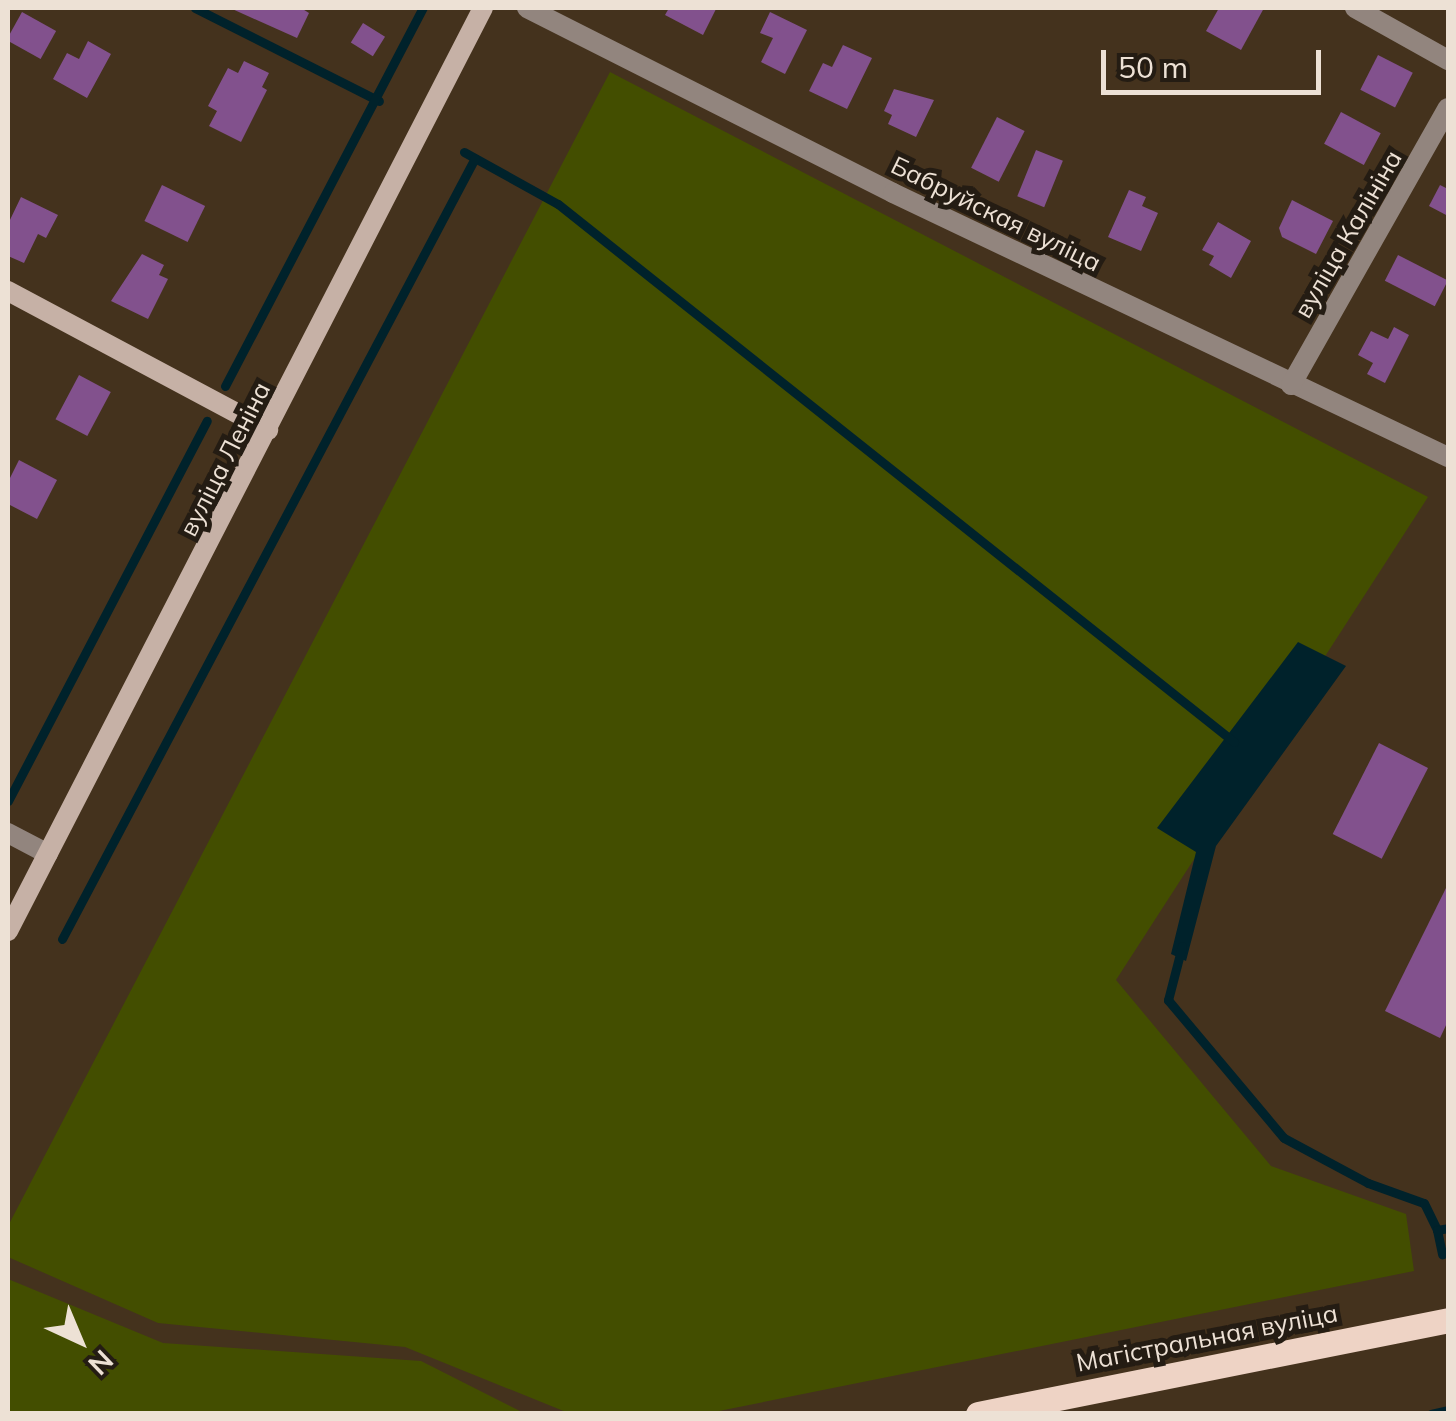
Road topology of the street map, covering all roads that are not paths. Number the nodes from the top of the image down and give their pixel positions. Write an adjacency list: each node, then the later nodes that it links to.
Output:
1 (483, 8): 8 (main road, вуліца Леніна)
2 (527, 8): 7 (street, Бабруйская вуліца)
3 (1355, 8): 4 (street)
4 (1448, 60)
5 (1448, 108): 7 (street, вуліца Калініна)
6 (8, 291): 8 (main road)
7 (1291, 386): 9 (street, Бабруйская вуліца)
8 (268, 430): 11 (main road, вуліца Леніна)
9 (1448, 457)
10 (8, 833): 11 (street)
11 (48, 854): 12 (main road, вуліца Леніна)
12 (8, 931)
13 (1448, 1320): 14 (main road, Магістральная вуліца)
14 (978, 1414)

